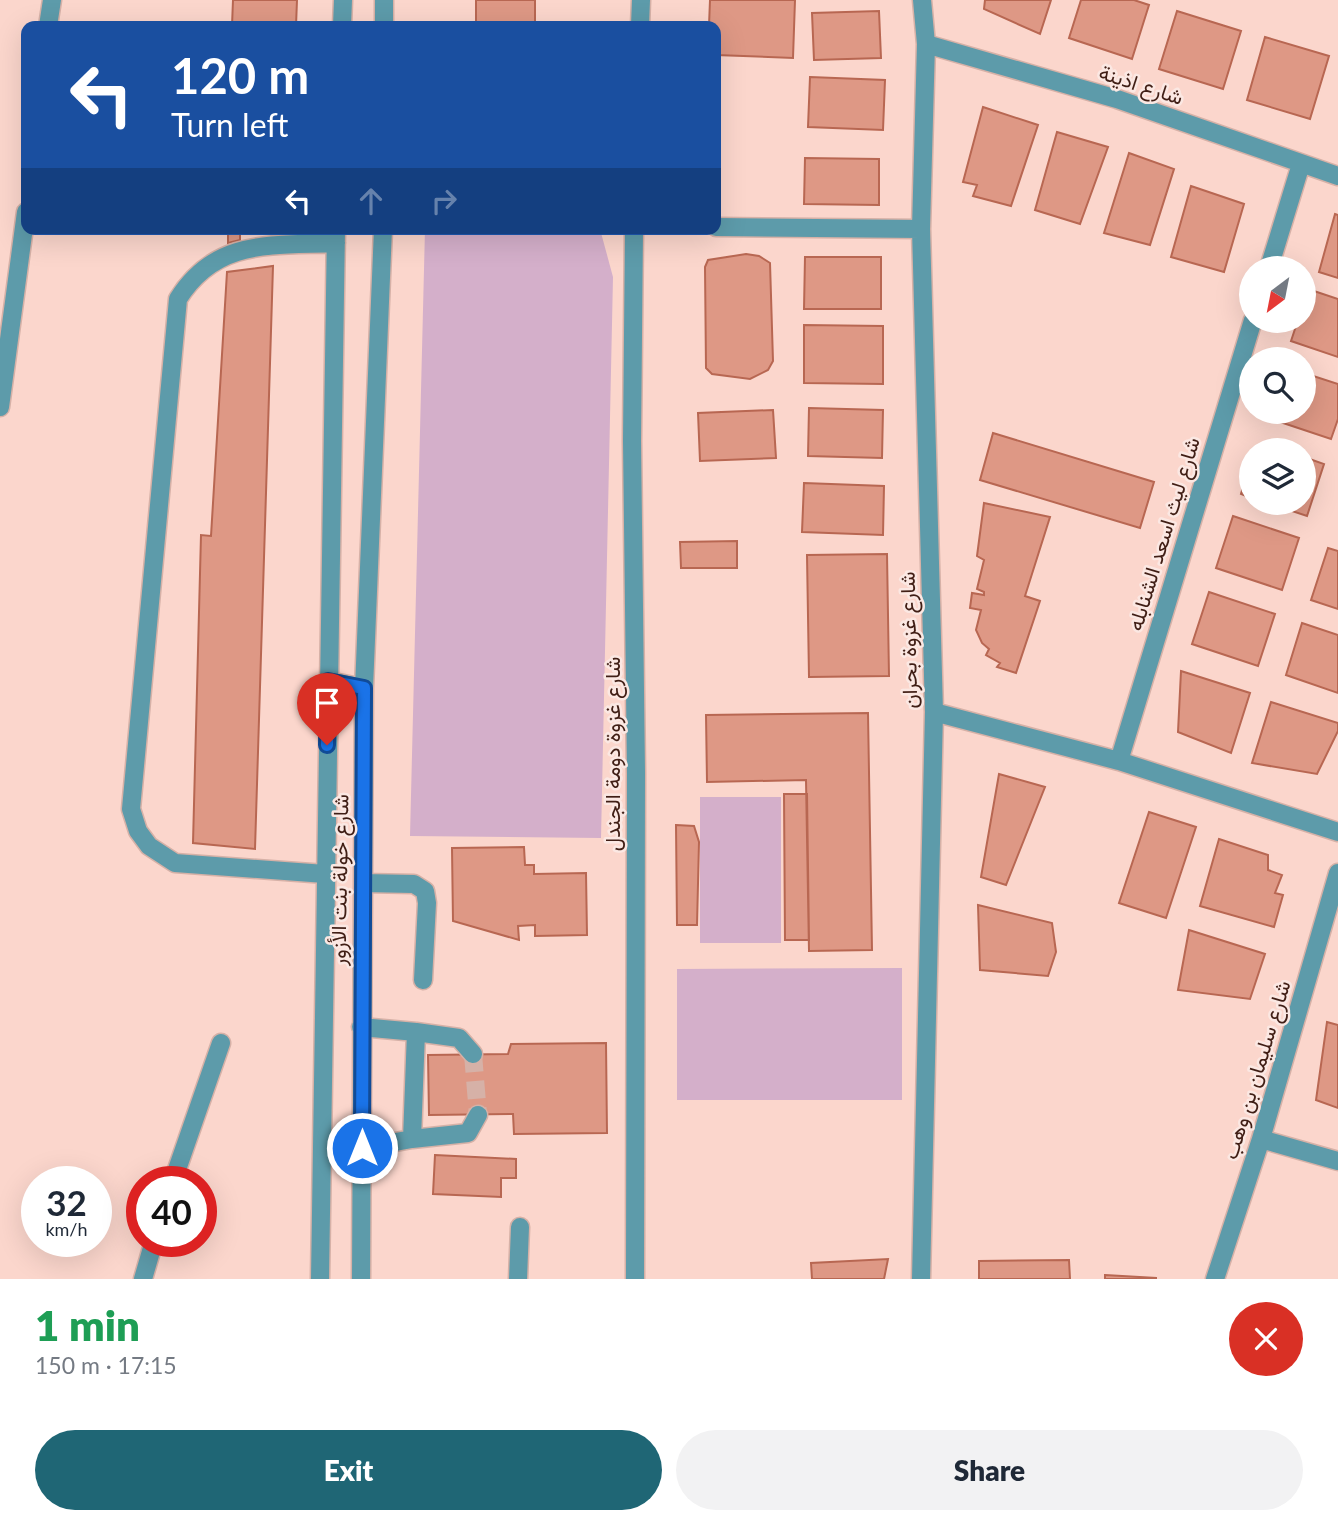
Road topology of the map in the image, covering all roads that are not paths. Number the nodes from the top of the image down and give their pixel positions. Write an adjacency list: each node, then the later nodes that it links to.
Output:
1 (52, 0): 6 (street)
2 (342, 0): 7 (street)
3 (384, 0): 8 (street)
4 (641, 0): 9 (street)
5 (922, 0): 10 (street, شارع غزوة بحران)
6 (49, 21)
7 (342, 21)
8 (384, 21)
9 (640, 21)
10 (926, 44): 11 (street, شارع اذينة); 14 (street, شارع غزوة بحران)
11 (1301, 164): 12 (street, شارع اذينة); 19 (street)
12 (1338, 176)
13 (721, 226): 14 (street)
14 (921, 229): 26 (street, شارع غزوة بحران)
15 (23, 235): 21 (street)
16 (383, 235): 25 (street, شارع خولة بنت الأزور)
17 (634, 235): 49 (street, شارع غزوة دومة الجندل)
18 (336, 236): 24 (street, شارع خولة بنت الأزور); 30 (street)
19 (1273, 256)
20 (0, 271): 21 (street)
21 (19, 274): 23 (street)
22 (1249, 333): 27 (street, شارع ليث اسعد الشنابله)
23 (0, 407)
24 (328, 681): 25 (street); 30 (street, شارع خولة بنت الأزور)
25 (364, 688): 31 (street, شارع خولة بنت الأزور)
26 (934, 712): 27 (street); 50 (street, شارع غزوة بحران)
27 (1119, 761): 28 (street)
28 (1338, 832)
29 (1338, 873): 39 (street, شارع سليمان بن وهب)
30 (325, 874): 46 (street, شارع خولة بنت الأزور)
31 (363, 883): 32 (street); 33 (street, شارع خولة بنت الأزور)
32 (423, 980)
33 (361, 1027): 34 (street); 40 (street, شارع خولة بنت الأزور)
34 (416, 1032): 36 (street); 38 (street)
35 (221, 1042): 42 (street)
36 (473, 1054)
37 (478, 1115): 38 (street)
38 (412, 1139): 40 (street)
39 (1261, 1139): 41 (street); 51 (street, شارع سليمان بن وهب)
40 (362, 1148): 47 (street, شارع خولة بنت الأزور)
41 (1338, 1161)
42 (178, 1166)
43 (520, 1227): 48 (street)
44 (150, 1257): 45 (street)
45 (144, 1279)
46 (320, 1279)
47 (361, 1279)
48 (518, 1279)
49 (635, 1279)
50 (921, 1279)
51 (1215, 1279)

